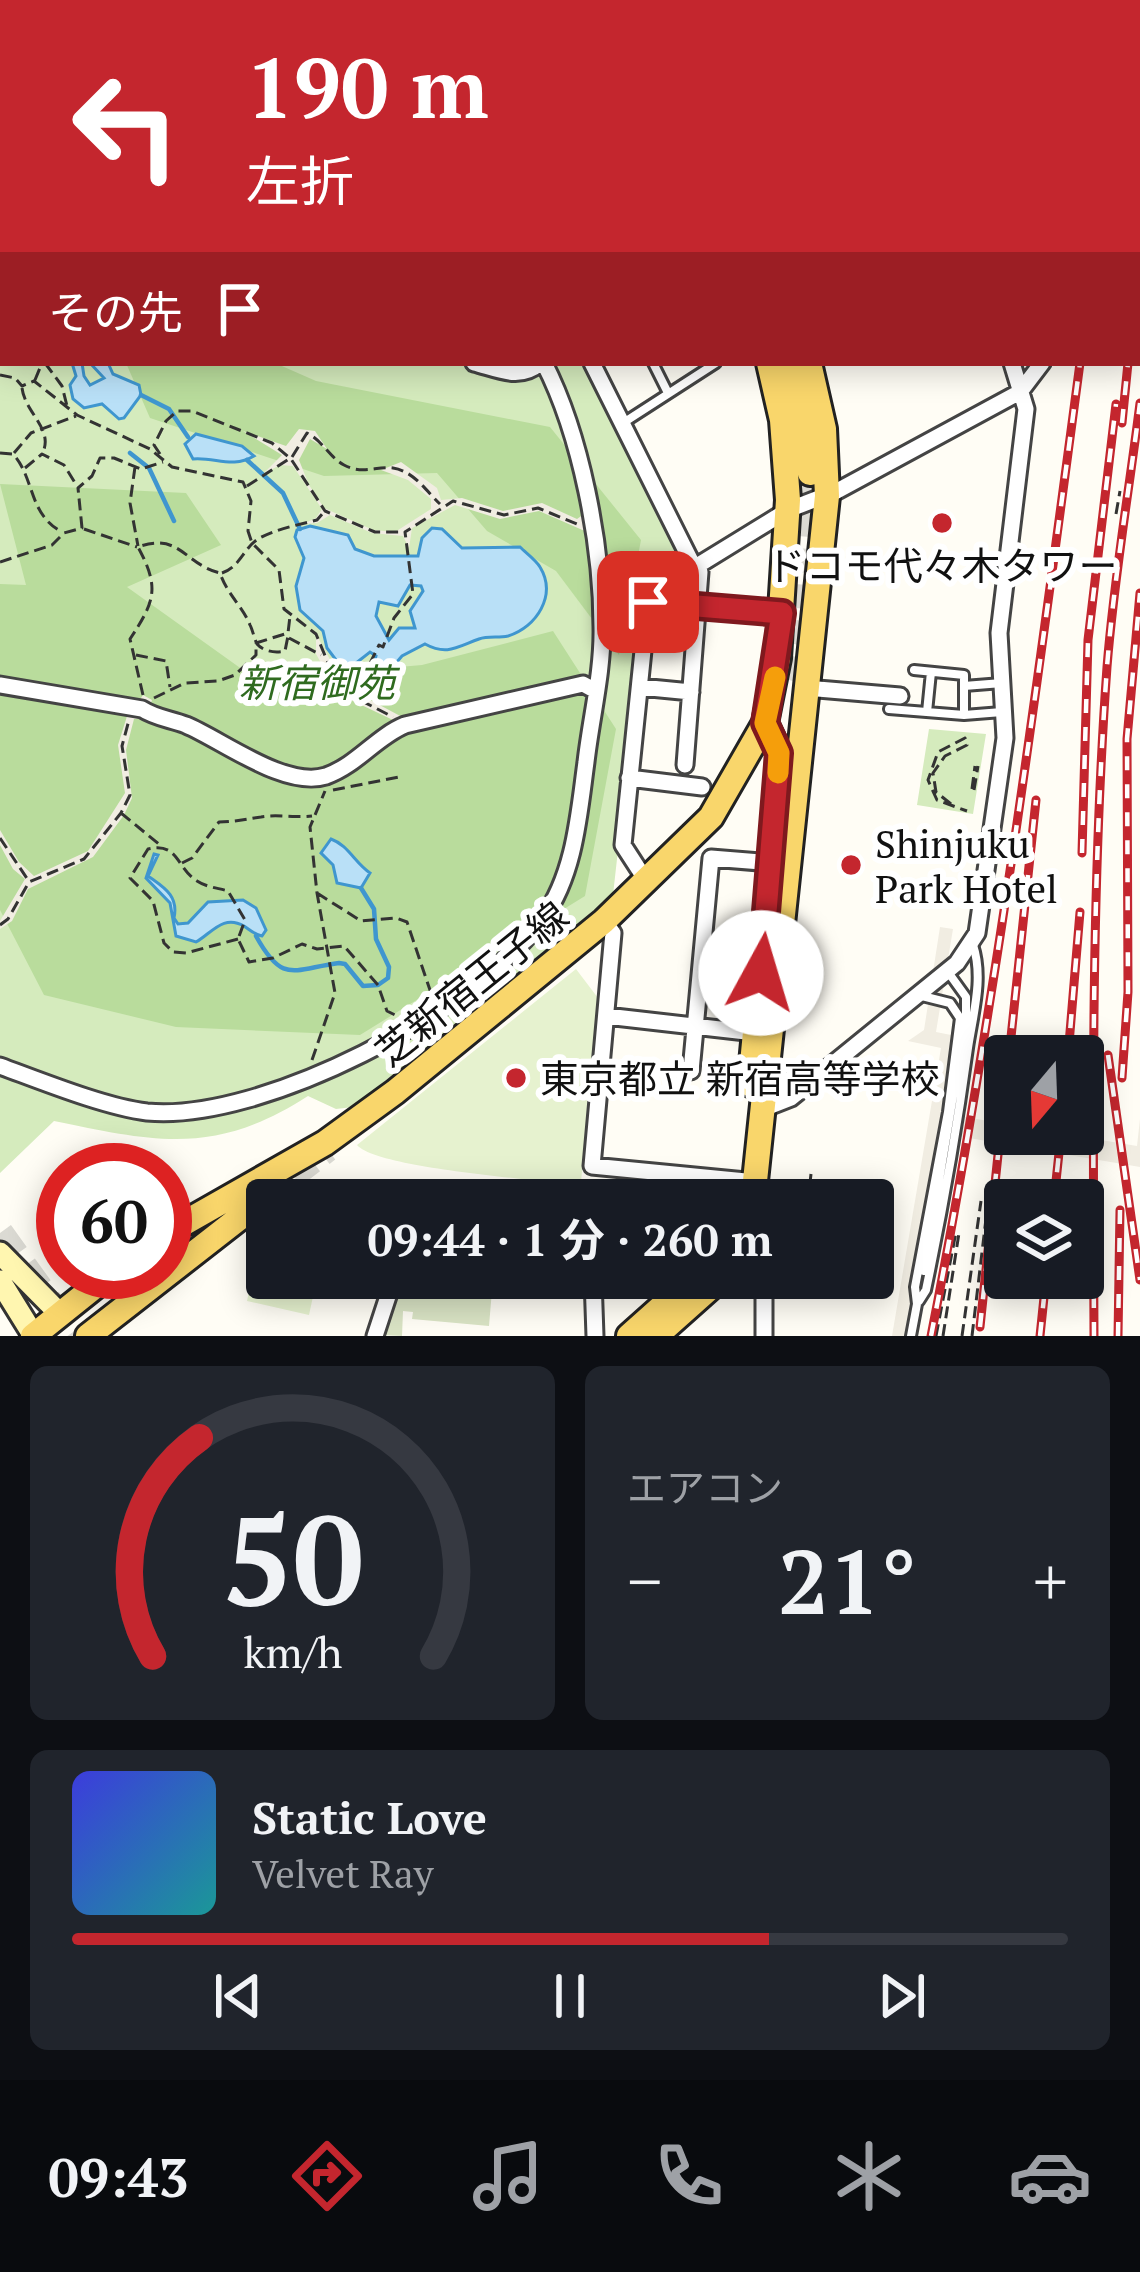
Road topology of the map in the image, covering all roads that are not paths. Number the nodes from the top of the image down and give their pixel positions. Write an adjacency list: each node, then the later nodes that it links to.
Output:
1 (486, 366): 2 (street)
2 (538, 366)
3 (543, 366): 29 (street)
4 (593, 366): 14 (street)
5 (654, 366): 12 (lane)
6 (711, 366): 12 (lane)
7 (770, 366): 17 (main road)
8 (793, 366): 15 (main road)
9 (810, 366): 16 (main road)
10 (1013, 366): 13 (street)
11 (1040, 366): 13 (street)
12 (667, 391): 14 (lane)
13 (1020, 392): 16 (street); 24 (street)
14 (621, 424): 18 (street)
15 (810, 473)
16 (827, 496): 17 (street); 28 (main road)
17 (788, 510): 18 (street); 21 (main road)
18 (694, 568): 19 (street); 20 (street)
19 (648, 602): 20 (street); 27 (street)
20 (697, 608): 21 (street); 30 (street)
21 (782, 613): 35 (main road)
22 (914, 670): 23 (lane)
23 (931, 672): 26 (lane); 32 (lane)
24 (1002, 683): 26 (lane); 33 (street)
25 (0, 685): 29 (street)
26 (964, 686): 34 (lane)
27 (640, 687): 30 (street); 37 (street)
28 (806, 688): 31 (street); 50 (main road)
29 (594, 690): 48 (street)
30 (691, 692): 36 (street)
31 (895, 702): 32 (lane)
32 (927, 712): 34 (lane)
33 (1004, 712): 34 (lane); 42 (street)
34 (964, 716)
35 (765, 723): 39 (main road); 40 (main road, 芝新宿王子線)
36 (686, 764)
37 (629, 778): 38 (street); 40 (street)
38 (702, 787)
39 (772, 863): 46 (street); 47 (main road)
40 (647, 882): 41 (main road, 芝新宿王子線)
41 (604, 921): 45 (street); 57 (main road, 芝新宿王子線)
42 (973, 944): 43 (street); 66 (lane)
43 (947, 971): 44 (street); 59 (lane)
44 (917, 995): 51 (street); 66 (lane)
45 (606, 1016): 46 (street); 53 (street)
46 (696, 1024): 47 (street); 49 (street)
47 (755, 1033): 54 (main road)
48 (0, 1066)
49 (691, 1071)
50 (767, 1074): 51 (street); 52 (main road)
51 (809, 1081): 52 (street)
52 (764, 1109): 55 (main road)
53 (673, 1179)
54 (748, 1179)
55 (749, 1179)
56 (246, 1214): 70 (main road)
57 (192, 1219)
58 (3, 1265): 67 (street); 69 (street)
59 (924, 1271)
60 (79, 1299): 67 (main road)
61 (387, 1299): 71 (street)
62 (594, 1299): 72 (street)
63 (670, 1299): 73 (main road)
64 (702, 1299): 68 (main road)
65 (764, 1299): 75 (street)
66 (917, 1304): 76 (lane)
67 (60, 1314): 69 (main road); 70 (main road)
68 (678, 1326): 74 (main road)
69 (34, 1336)
70 (88, 1336)
71 (375, 1336)
72 (595, 1336)
73 (629, 1336)
74 (656, 1336)
75 (764, 1336)
76 (911, 1336)

